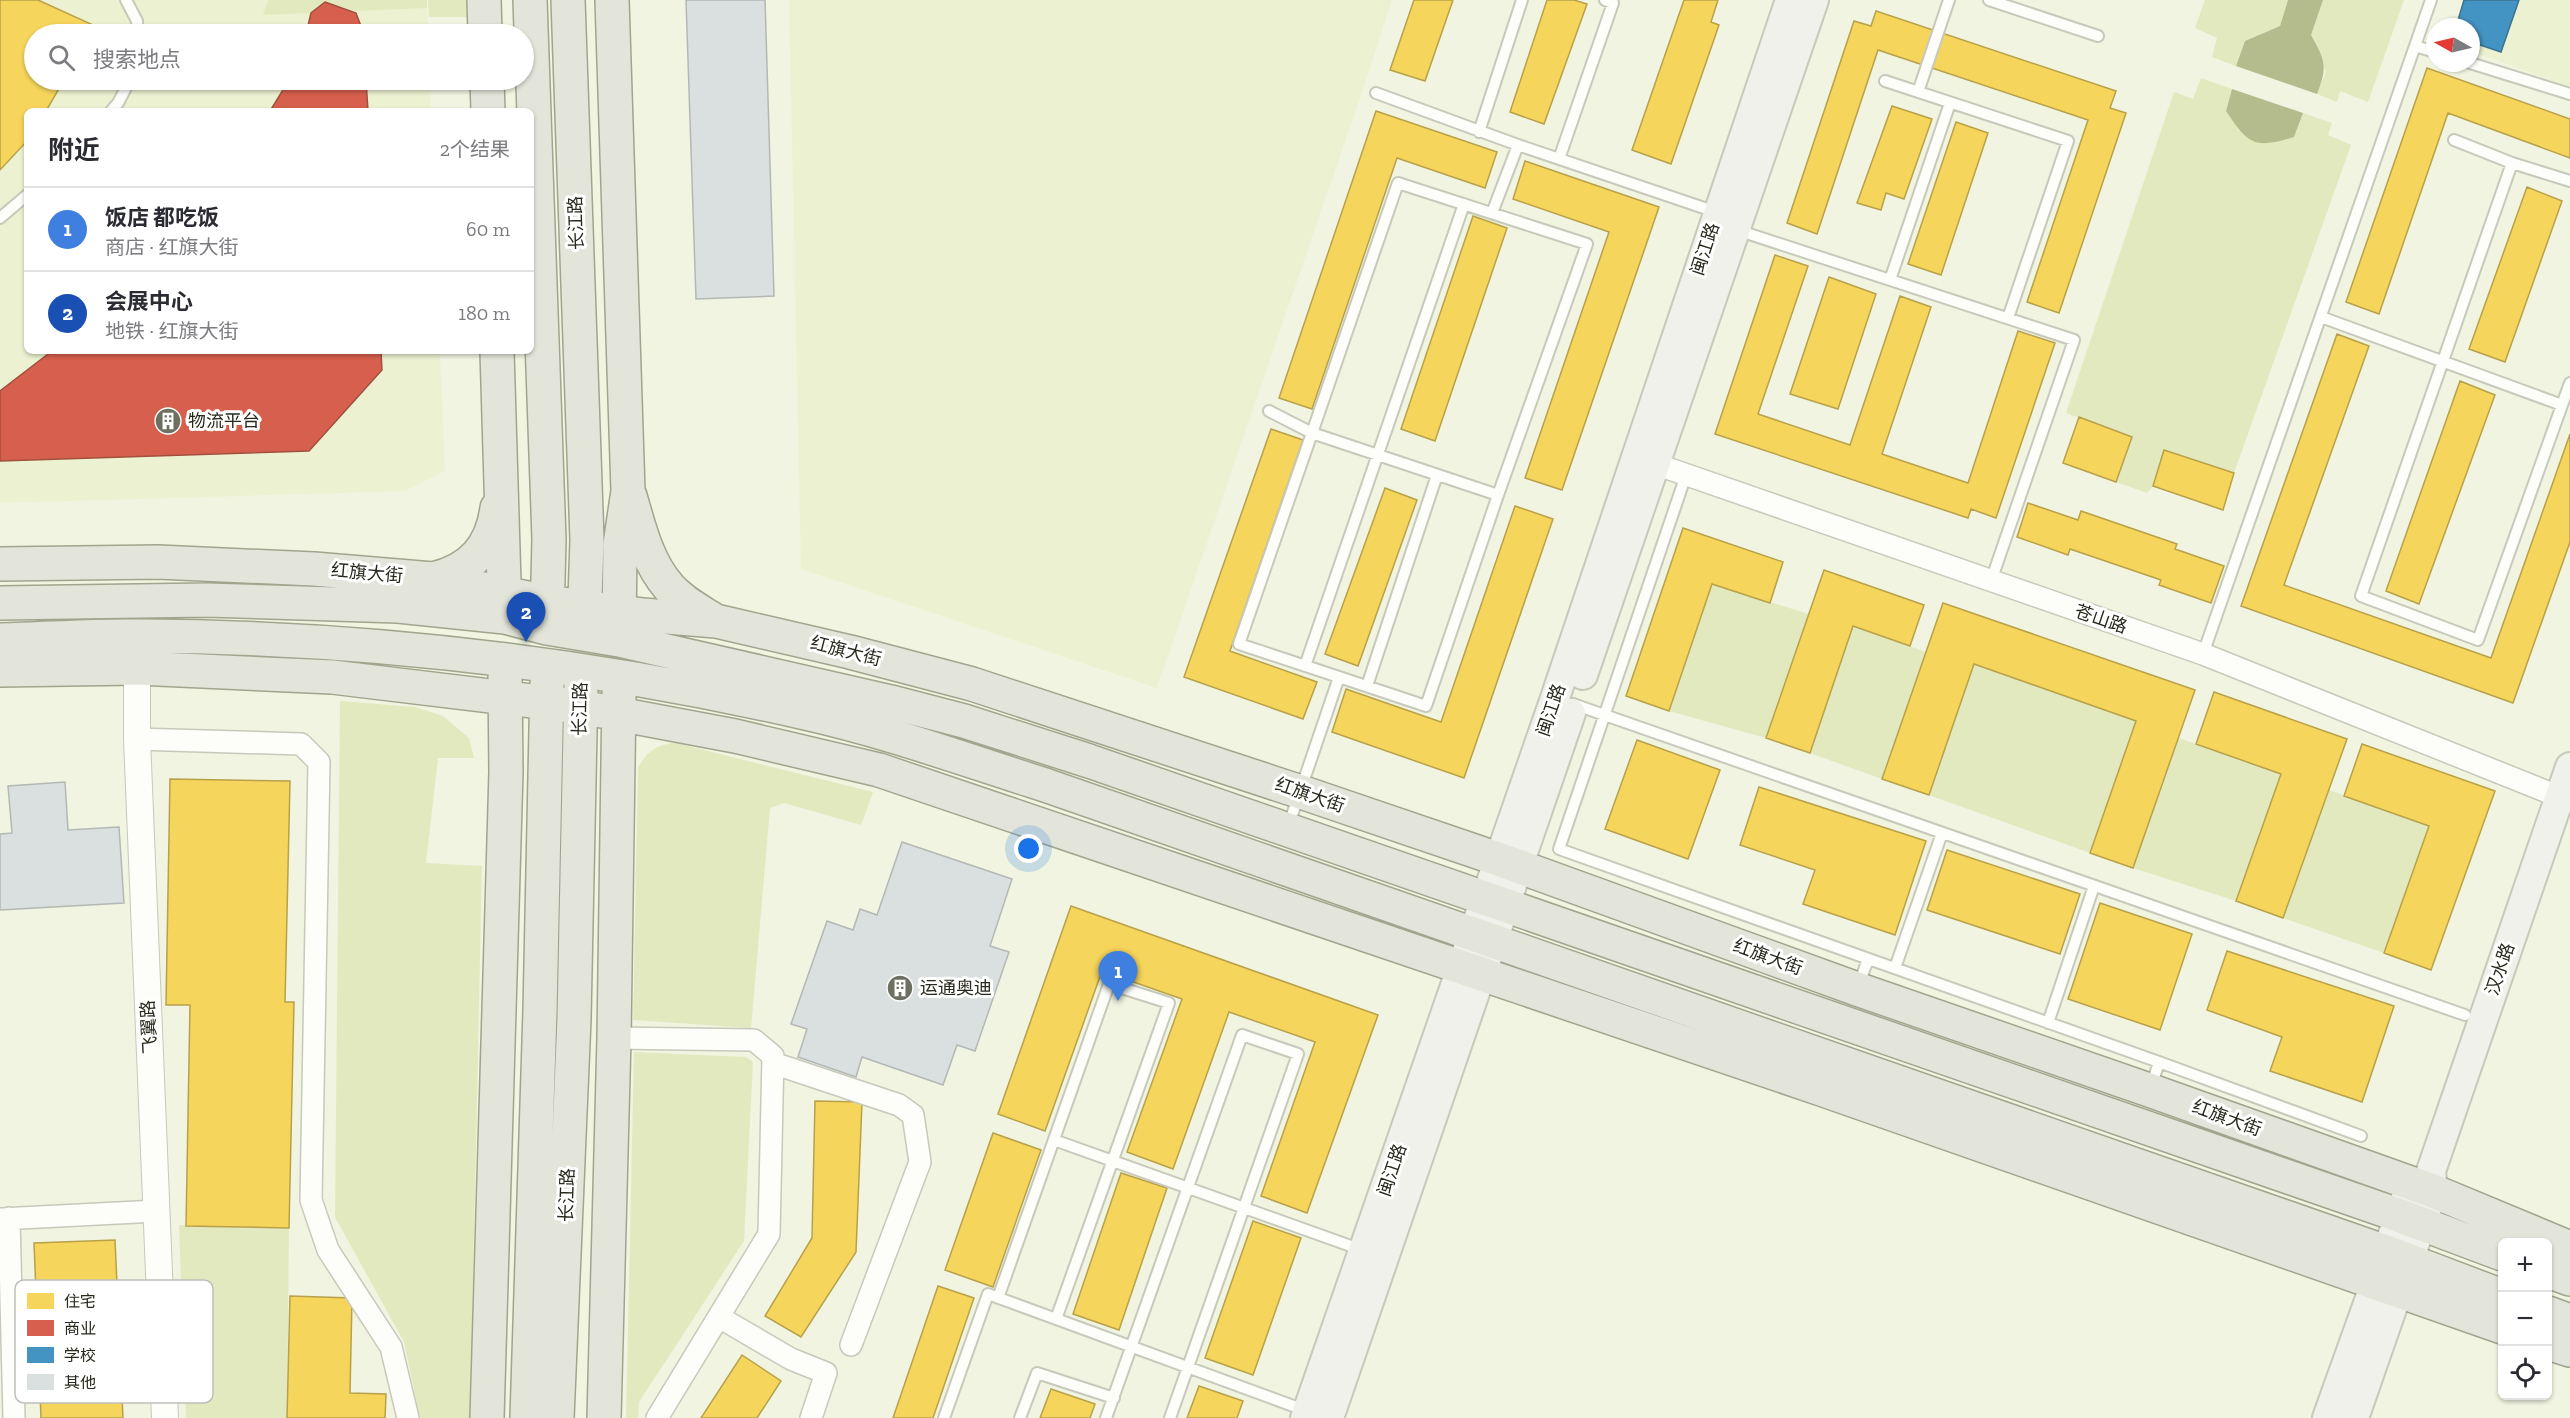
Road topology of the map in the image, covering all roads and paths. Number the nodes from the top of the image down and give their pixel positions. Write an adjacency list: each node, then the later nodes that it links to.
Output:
1 (126, 0): 13 (lane)
2 (484, 0): 14 (main road)
3 (530, 0): 15 (main road, 长江路)
4 (568, 0): 65 (main road, 长江路)
5 (612, 0): 57 (main road)
6 (1522, 0): 32 (lane)
7 (1605, 0): 35 (lane)
8 (1790, 0): 42 (main road, 闽江路)
9 (1814, 0): 42 (main road, 闽江路)
10 (1949, 0): 24 (lane)
11 (1989, 0): 16 (lane)
12 (2431, 0): 17 (lane)
13 (137, 24)
14 (485, 24)
15 (531, 24)
16 (2098, 36)
17 (2415, 46): 18 (lane); 44 (lane)
18 (2426, 49)
19 (2480, 66): 26 (lane)
20 (1885, 81): 24 (lane)
21 (125, 90): 28 (lane)
22 (487, 90): 29 (main road)
23 (533, 90): 30 (main road, 长江路)
24 (1918, 92): 27 (lane)
25 (1376, 93): 32 (lane)
26 (2570, 94)
27 (1950, 103): 43 (lane); 45 (lane)
28 (114, 108)
29 (488, 108)
30 (534, 108)
31 (534, 117): 64 (main road, 长江路)
32 (1479, 132): 34 (lane)
33 (2454, 140): 36 (lane)
34 (1518, 145): 35 (lane); 40 (lane)
35 (1559, 159): 42 (lane)
36 (2512, 163): 37 (lane); 47 (lane)
37 (2570, 181)
38 (24, 198): 41 (lane)
39 (1464, 204): 40 (lane); 51 (lane); 52 (lane)
40 (1492, 213): 58 (lane)
41 (0, 218)
42 (1722, 221): 43 (lane); 53 (main road, 闽江路)
43 (1890, 280): 45 (lane)
44 (2321, 317): 47 (lane); 70 (lane)
45 (2008, 318): 61 (lane)
46 (497, 354): 54 (main road)
47 (2442, 361): 49 (lane); 49 (lane)
48 (2570, 383): 49 (lane)
49 (2562, 405)
50 (1269, 411): 51 (lane)
51 (1312, 433): 52 (lane); 73 (lane)
52 (1377, 455): 55 (lane); 73 (lane)
53 (1645, 461): 56 (street, 苍山路); 82 (main road, 闽江路)
54 (502, 474): 60 (main road); 63 (main road)
55 (1437, 475): 58 (lane); 79 (lane)
56 (1686, 475): 61 (street, 苍山路); 86 (lane)
57 (628, 491): 66 (main road); 67 (main road)
58 (1498, 495): 79 (lane)
59 (0, 564): 60 (main road, 红旗大街)
60 (433, 579): 63 (main road, 红旗大街)
61 (1991, 580): 70 (street, 苍山路)
62 (0, 603): 63 (main road, 红旗大街)
63 (505, 606): 64 (main road, 红旗大街); 71 (main road)
64 (548, 615): 65 (main road, 红旗大街); 72 (main road, 长江路)
65 (584, 620): 67 (main road, 红旗大街); 76 (main road, 长江路)
66 (716, 621): 67 (main road, 红旗大街); 91 (main road, 红旗大街)
67 (619, 625): 77 (main road); 94 (main road, 红旗大街)
68 (138, 636): 69 (main road); 71 (main road); 74 (street, 飞翼路)
69 (0, 640)
70 (2203, 654): 92 (street, 苍山路)
71 (505, 661): 72 (main road); 81 (main road)
72 (547, 666): 76 (main road); 83 (main road, 长江路)
73 (1305, 666): 78 (lane)
74 (137, 668): 75 (main road); 80 (main road); 88 (street, 飞翼路)
75 (0, 670)
76 (581, 670): 77 (main road); 84 (main road, 长江路)
77 (619, 677): 85 (main road); 99 (main road)
78 (1339, 677): 79 (lane); 91 (lane)
79 (1367, 687)
80 (431, 688): 81 (main road); 90 (main road)
81 (505, 697): 83 (main road); 90 (main road)
82 (1564, 702): 86 (lane); 96 (main road, 闽江路)
83 (546, 703): 84 (main road); 144 (main road, 长江路)
84 (581, 707): 85 (main road); 145 (main road, 长江路)
85 (619, 714): 87 (main road); 93 (main road)
86 (1603, 715): 95 (lane); 102 (lane)
87 (680, 726): 93 (main road); 101 (main road)
88 (136, 739): 114 (street, 飞翼路); 142 (street)
89 (2570, 767): 92 (main road, 汉水路)
90 (506, 772): 143 (main road)
91 (1301, 792): 94 (lane); 96 (main road, 红旗大街)
92 (2565, 799): 111 (main road, 汉水路)
93 (616, 806): 105 (main road)
94 (1287, 831): 98 (main road, 红旗大街)
95 (1942, 833): 97 (lane); 100 (lane)
96 (1508, 864): 98 (main road, 闽江路); 102 (main road, 红旗大街)
97 (2094, 886): 103 (lane); 104 (lane)
98 (1495, 903): 99 (main road, 闽江路); 116 (main road, 红旗大街)
99 (1484, 936): 101 (main road, 闽江路); 120 (main road)
100 (1895, 968): 102 (lane); 104 (lane)
101 (1471, 971): 118 (main road, 闽江路); 124 (main road); 139 (main road, 闽江路)
102 (1863, 974): 107 (main road, 红旗大街)
103 (2465, 1015)
104 (2048, 1023): 107 (lane)
105 (614, 1038): 106 (street); 146 (main road)
106 (773, 1063): 128 (street); 132 (street)
107 (2154, 1076): 108 (lane); 111 (main road, 红旗大街)
108 (2361, 1137)
109 (1054, 1140): 110 (lane); 110 (lane); 126 (lane)
110 (1112, 1161): 112 (lane); 129 (lane)
111 (2425, 1182): 116 (main road, 汉水路); 117 (main road, 红旗大街)
112 (1188, 1187): 113 (lane); 113 (lane); 134 (lane)
113 (1244, 1209): 118 (lane); 136 (lane)
114 (158, 1211): 115 (street); 123 (street, 飞翼路)
115 (4, 1219): 140 (street)
116 (2410, 1220): 119 (main road, 红旗大街); 120 (main road, 汉水路)
117 (2570, 1248)
118 (1364, 1251): 139 (main road, 闽江路)
119 (2498, 1253)
120 (2397, 1256): 124 (main road, 汉水路); 125 (main road)
121 (2552, 1273): 122 (main road)
122 (2570, 1279)
123 (160, 1280)
124 (2386, 1287): 131 (main road); 153 (main road, 汉水路); 154 (main road, 汉水路)
125 (2498, 1294)
126 (998, 1298): 129 (lane); 149 (lane)
127 (2552, 1315): 130 (main road)
128 (718, 1317): 147 (street); 148 (street)
129 (1056, 1319): 134 (lane)
130 (2570, 1321)
131 (2498, 1326)
132 (851, 1345)
133 (2552, 1345): 135 (main road)
134 (1132, 1347): 136 (lane); 137 (lane)
135 (2570, 1350)
136 (1189, 1368): 139 (lane); 152 (lane)
137 (1114, 1398): 150 (lane); 151 (lane)
138 (164, 1403): 141 (street, 飞翼路)
139 (1314, 1416)
140 (14, 1418)
141 (165, 1418)
142 (408, 1418)
143 (487, 1418)
144 (527, 1418)
145 (557, 1418)
146 (604, 1418)
147 (657, 1418)
148 (811, 1418)
149 (945, 1418)
150 (1020, 1418)
151 (1106, 1418)
152 (1170, 1418)
153 (2327, 1418)
154 (2354, 1418)

